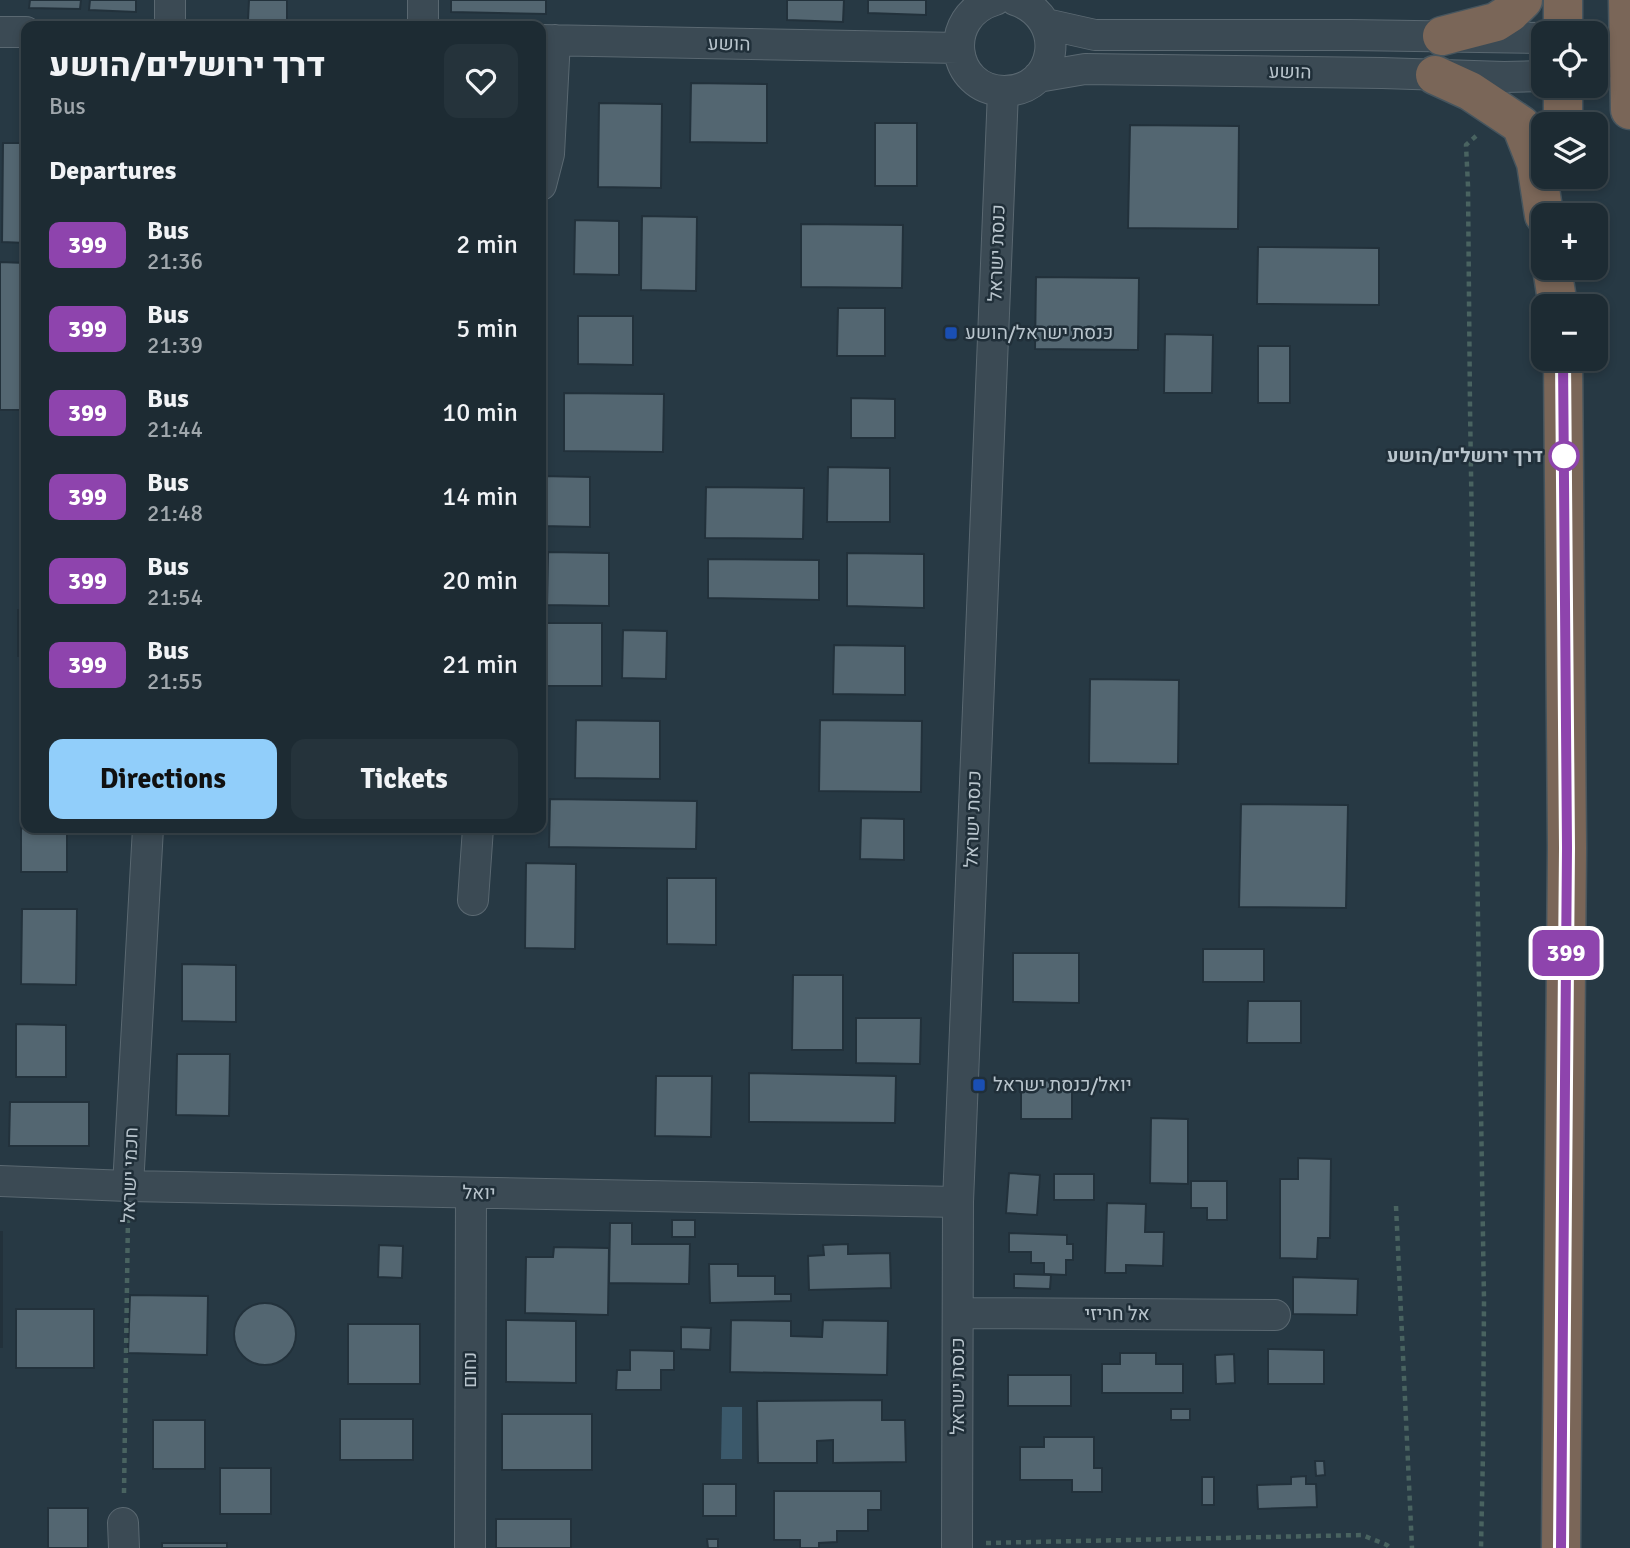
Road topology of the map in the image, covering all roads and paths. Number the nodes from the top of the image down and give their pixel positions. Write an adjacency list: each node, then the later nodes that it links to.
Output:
1 (170, 0): 8 (street)
2 (424, 0): 9 (street)
3 (995, 0): 17 (street)
4 (1015, 0): 11 (street)
5 (1523, 0): 14 (highway)
6 (1563, 0): 10 (highway)
7 (1628, 0): 18 (highway)
8 (170, 21)
9 (423, 21)
10 (1563, 21)
11 (1046, 24): 14 (street, הושע); 22 (street)
12 (0, 32): 13 (street)
13 (21, 32)
14 (1443, 36): 15 (street, הושע)
15 (1531, 38)
16 (548, 40): 17 (street, הושע); 26 (street)
17 (959, 48): 23 (street)
18 (1608, 53)
19 (1608, 58): 24 (highway)
20 (1435, 75): 21 (street, הושע); 22 (street, הושע); 25 (highway)
21 (1531, 76)
22 (1038, 77): 23 (street, הושע)
23 (1003, 91): 35 (street, כנסת ישראל)
24 (1630, 110)
25 (1504, 114): 27 (highway); 44 (path)
26 (546, 166)
27 (1542, 203)
28 (1563, 371): 45 (highway)
29 (148, 833): 33 (street, חכמי ישראל)
30 (478, 833): 31 (street)
31 (473, 900)
32 (0, 1181): 33 (street, יואל)
33 (128, 1186): 34 (street, יואל); 39 (path, חכמי ישראל)
34 (471, 1192): 35 (street, יואל); 41 (street, נחום)
35 (958, 1202): 37 (street, כנסת ישראל)
36 (1396, 1206): 43 (path)
37 (959, 1313): 38 (street, אל חריזי); 40 (street, כנסת ישראל)
38 (1275, 1315)
39 (124, 1535)
40 (957, 1546): 42 (path)
41 (470, 1548)
42 (1390, 1548)
43 (1412, 1548)
44 (1480, 1548)
45 (1561, 1548)

